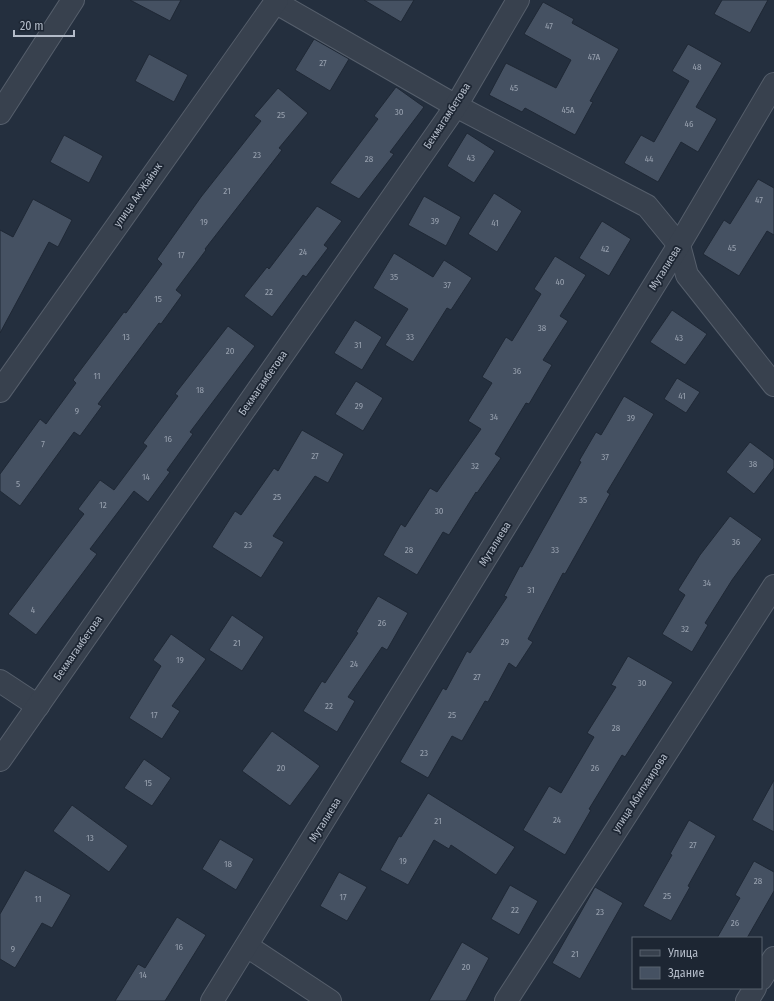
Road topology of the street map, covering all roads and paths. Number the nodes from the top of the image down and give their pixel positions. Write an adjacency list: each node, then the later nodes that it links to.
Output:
1 (73, 0): 6 (street)
2 (518, 0): 5 (street, Бекмагамбетова)
3 (276, 1): 5 (street); 9 (street, улица Ак Жайык)
4 (774, 84): 7 (street, Муталиева)
5 (456, 106): 7 (street); 12 (street, Бекмагамбетова)
6 (0, 113)
7 (680, 246): 8 (street); 14 (street, Муталиева)
8 (774, 385)
9 (0, 391)
10 (774, 586): 20 (street, улица Абилхаирова)
11 (0, 681): 12 (street)
12 (38, 706): 13 (street, Бекмагамбетова)
13 (0, 760)
14 (247, 946): 18 (street, Муталиева); 19 (street)
15 (774, 958): 16 (street)
16 (762, 977)
17 (754, 989): 21 (street)
18 (212, 1001)
19 (330, 1001)
20 (506, 1001)
21 (747, 1001)

